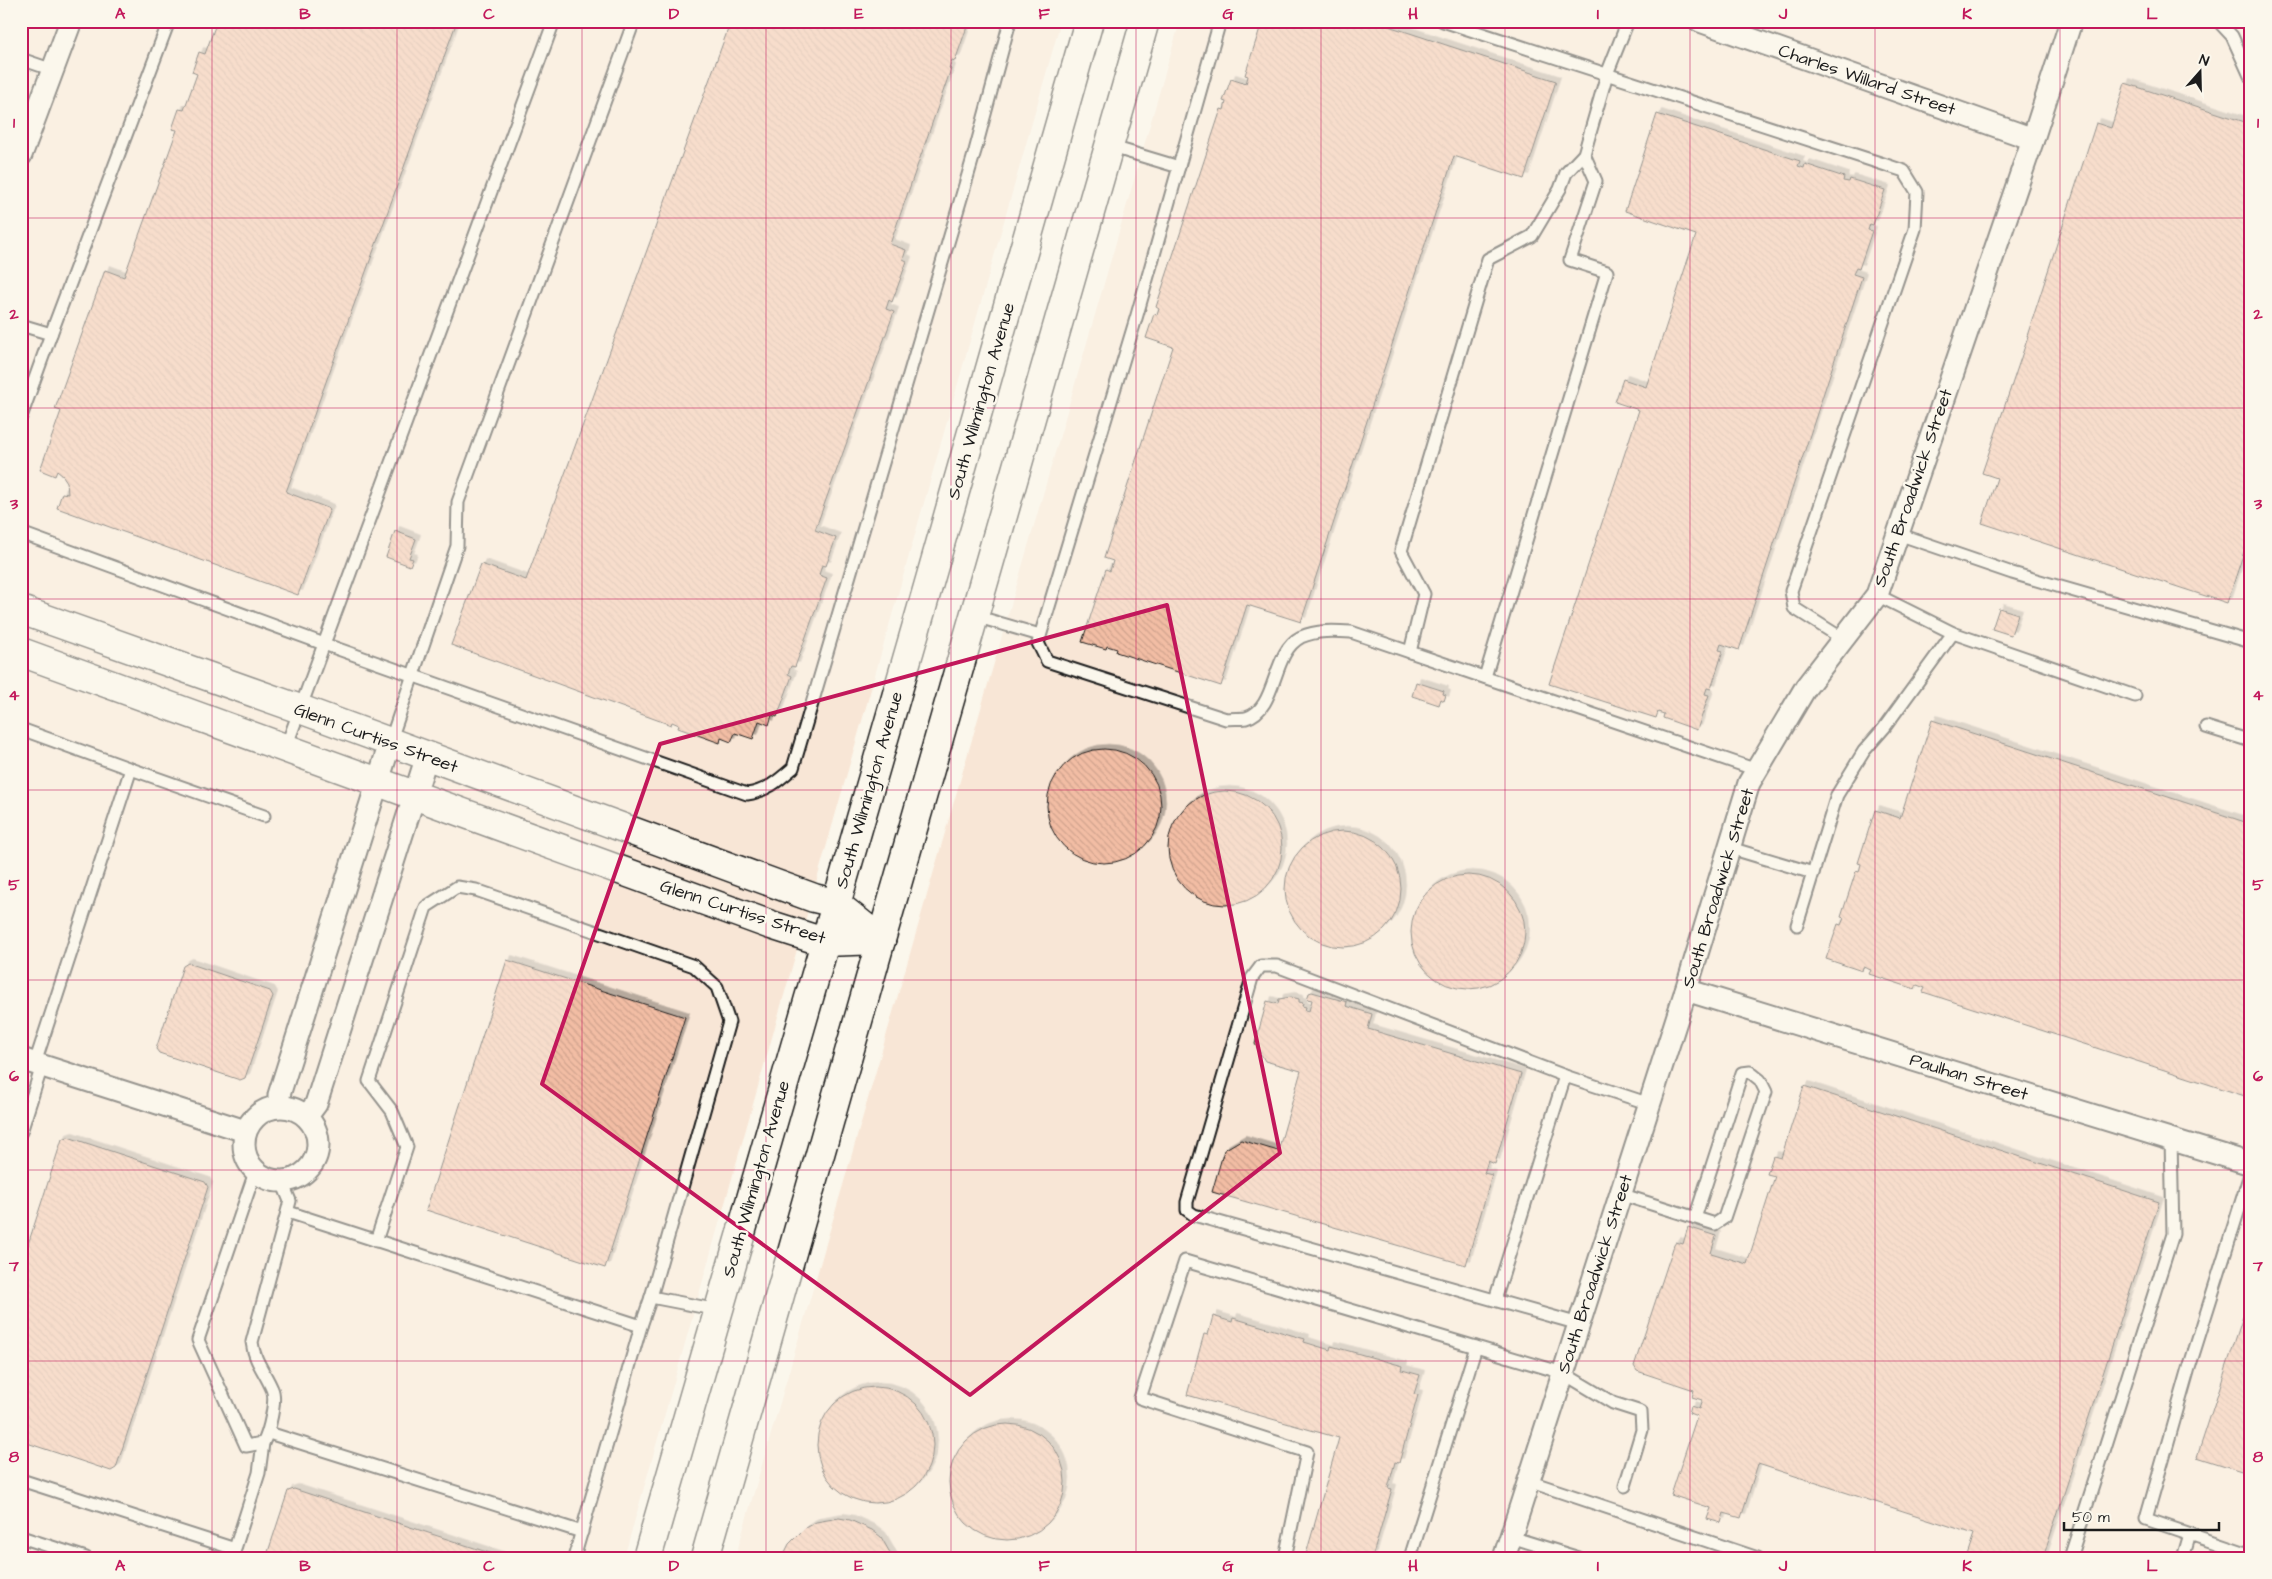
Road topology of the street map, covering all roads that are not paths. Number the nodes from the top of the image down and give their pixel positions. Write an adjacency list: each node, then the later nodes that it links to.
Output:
1 (71, 21): 15 (street)
2 (169, 21): 24 (lane)
3 (554, 21): 35 (lane)
4 (634, 21): 38 (lane)
5 (1010, 21): 38 (lane)
6 (1089, 21): 55 (main road, South Wilmington Avenue)
7 (1145, 21): 19 (main road)
8 (1220, 21): 22 (lane)
9 (1443, 21): 16 (lane)
10 (1628, 21): 16 (lane)
11 (1700, 21): 18 (street, Charles Willard Street)
12 (2071, 21): 18 (street, South Broadwick Street)
13 (2218, 21): 17 (lane)
14 (21, 59): 15 (lane)
15 (53, 70): 21 (street)
16 (1607, 74): 20 (lane); 33 (lane)
17 (2251, 78)
18 (2033, 138): 27 (street, South Broadwick Street)
19 (1109, 146): 22 (lane); 30 (main road)
20 (1584, 154): 37 (lane); 39 (lane)
21 (21, 155)
22 (1179, 167): 32 (lane)
23 (21, 325): 24 (lane)
24 (51, 334): 25 (lane)
25 (21, 417)
26 (21, 533): 35 (lane)
27 (1898, 534): 28 (street, South Broadwick Street); 34 (lane)
28 (1877, 595): 31 (lane); 33 (street, South Broadwick Street)
29 (21, 610): 41 (main road, Glenn Curtiss Street)
30 (975, 616): 32 (lane); 57 (main road)
31 (1953, 633): 40 (lane); 54 (lane)
32 (1040, 635): 37 (lane)
33 (1843, 639): 49 (street, South Broadwick Street)
34 (2251, 642)
35 (324, 644): 38 (lane); 41 (lane)
36 (21, 652): 46 (main road, Glenn Curtiss Street)
37 (1410, 652): 39 (lane)
38 (413, 676): 45 (lane)
39 (1485, 677): 49 (lane)
40 (2135, 696)
41 (300, 709): 45 (main road, Glenn Curtiss Street); 46 (lane)
42 (2206, 727): 44 (lane)
43 (21, 729): 48 (lane)
44 (2251, 741)
45 (390, 744): 47 (main road, Glenn Curtiss Street); 50 (street)
46 (286, 747): 50 (main road, Glenn Curtiss Street)
47 (427, 756): 51 (street); 55 (main road, Glenn Curtiss Street)
48 (131, 769): 52 (lane); 60 (lane)
49 (1757, 770): 53 (street, South Broadwick Street)
50 (378, 781): 51 (main road, Glenn Curtiss Street); 63 (street)
51 (414, 795): 58 (main road, Glenn Curtiss Street); 64 (street)
52 (264, 816)
53 (1730, 848): 54 (lane); 59 (street, South Broadwick Street)
54 (1813, 873): 56 (lane)
55 (835, 903): 57 (main road, Glenn Curtiss Street); 58 (main road, South Wilmington Avenue)
56 (1797, 925)
57 (881, 940): 58 (main road, Glenn Curtiss Street); 96 (main road)
58 (824, 942): 78 (main road, South Wilmington Avenue)
59 (1686, 990): 62 (street, South Broadwick Street); 67 (street, Paulhan Street)
60 (33, 1063): 65 (street); 66 (lane)
61 (1565, 1076): 62 (lane); 77 (lane); 77 (lane)
62 (1650, 1104): 72 (street, South Broadwick Street)
63 (279, 1106): 64 (street); 65 (street)
64 (307, 1116): 71 (street)
65 (245, 1131): 70 (street)
66 (21, 1132)
67 (2171, 1140): 68 (street, Paulhan Street); 102 (lane)
68 (2251, 1164)
69 (2251, 1171): 88 (lane)
70 (255, 1172): 71 (street); 83 (lane)
71 (282, 1182): 73 (lane)
72 (1620, 1194): 74 (lane); 79 (street, South Broadwick Street)
73 (288, 1212): 75 (lane); 83 (lane)
74 (1695, 1218): 74 (lane)
75 (376, 1241): 76 (lane); 80 (lane)
76 (651, 1296): 78 (lane); 80 (lane)
77 (1495, 1300): 79 (lane)
78 (718, 1310): 95 (main road, South Wilmington Avenue)
79 (1579, 1324): 82 (street, South Broadwick Street)
80 (640, 1326): 87 (lane)
81 (1476, 1347): 82 (lane); 97 (lane); 98 (lane)
82 (1563, 1373): 85 (street, South Broadwick Street); 86 (lane)
83 (266, 1438): 87 (lane); 91 (lane)
84 (21, 1480): 91 (lane)
85 (1528, 1481): 90 (street, South Broadwick Street); 101 (lane)
86 (1625, 1486)
87 (582, 1532): 94 (lane)
88 (2190, 1534): 92 (lane); 103 (lane)
89 (21, 1537): 93 (lane)
90 (1511, 1537): 99 (street, South Broadwick Street); 100 (lane)
91 (234, 1553)
92 (2251, 1555)
93 (86, 1558)
94 (574, 1558)
95 (647, 1558)
96 (706, 1558)
97 (1285, 1558)
98 (1410, 1558)
99 (1504, 1558)
100 (1579, 1558)
101 (1758, 1558)
102 (2070, 1558)
103 (2183, 1558)

